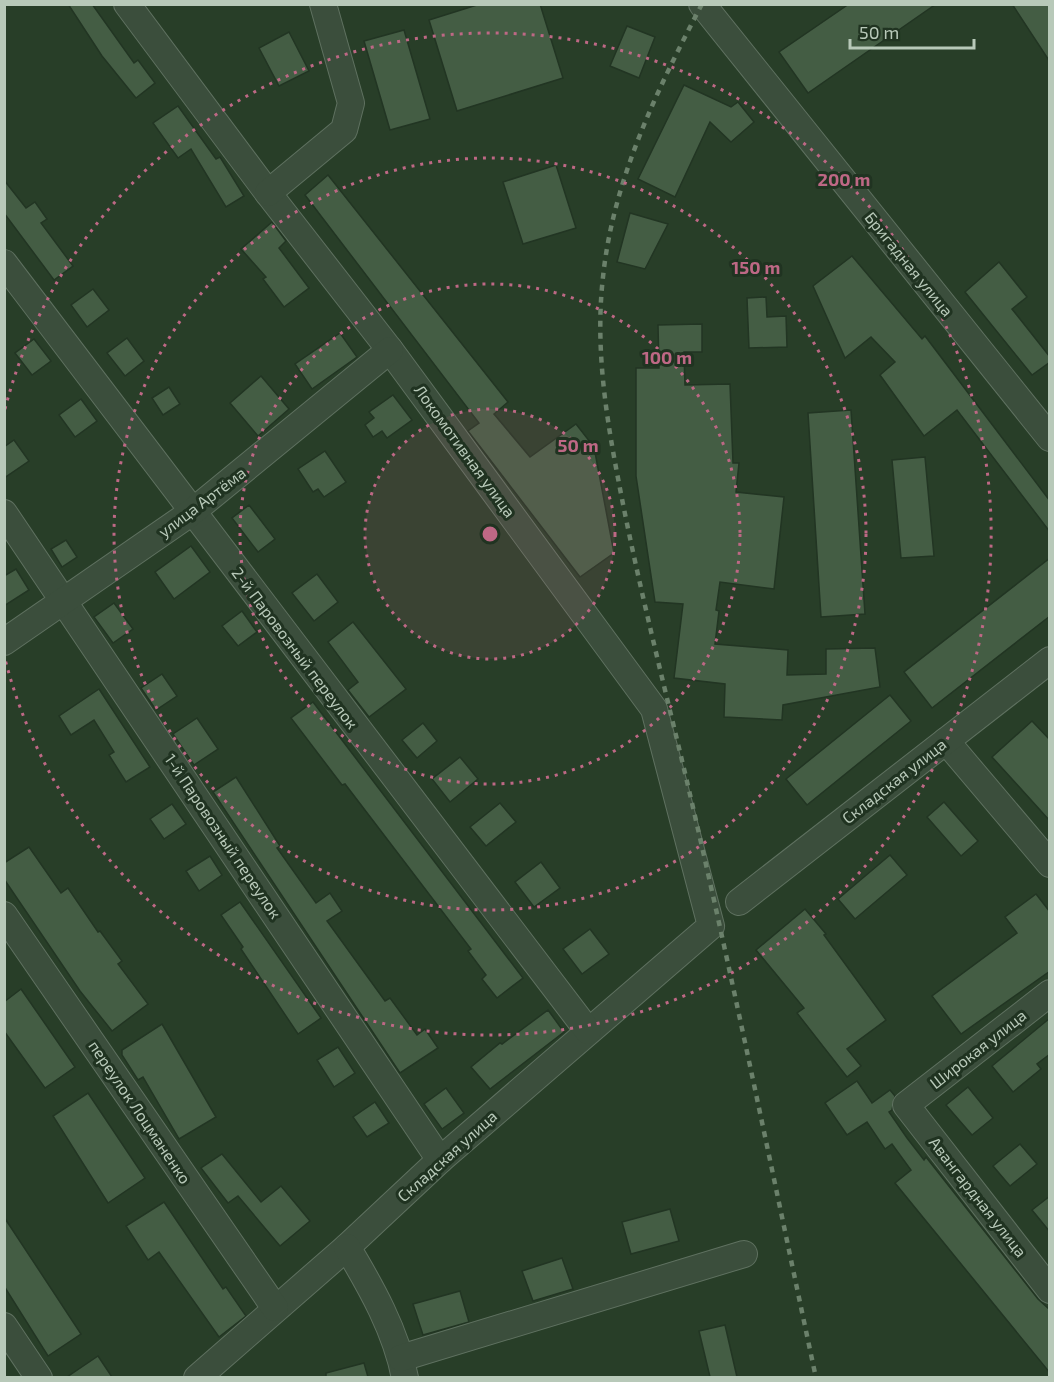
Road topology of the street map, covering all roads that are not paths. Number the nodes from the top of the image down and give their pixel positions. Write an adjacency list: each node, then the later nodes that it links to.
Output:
1 (127, 4): 4 (street, Локомотивная улица)
2 (323, 4): 4 (street)
3 (702, 4): 7 (street, Бригадная улица)
4 (268, 193): 6 (street, Локомотивная улица)
5 (4, 263): 8 (street, 2-й Паровозный переулок)
6 (390, 350): 8 (street, улица Артёма); 17 (street, Локомотивная улица)
7 (1050, 438)
8 (192, 512): 10 (street, улица Артёма); 19 (street, 2-й Паровозный переулок)
9 (4, 513): 10 (street, 1-й Паровозный переулок)
10 (65, 602): 11 (street, улица Артёма); 21 (street, 1-й Паровозный переулок)
11 (4, 642)
12 (1050, 660): 13 (street, Складская улица)
13 (946, 741): 14 (street); 15 (street, Складская улица)
14 (1050, 864)
15 (739, 902)
16 (4, 915): 25 (street, переулок Лоцманенко)
17 (698, 935): 19 (street, Складская улица)
18 (1050, 993): 20 (street, Широкая улица)
19 (588, 1031): 21 (street, Складская улица)
20 (906, 1105): 24 (street, Авангардная улица)
21 (440, 1160): 22 (street, Складская улица)
22 (347, 1247): 25 (street, Складская улица); 27 (street)
23 (744, 1254): 27 (street)
24 (1046, 1278)
25 (274, 1308): 29 (street, Складская улица)
26 (4, 1326): 28 (street)
27 (403, 1368)
28 (39, 1377)
29 (197, 1377)

